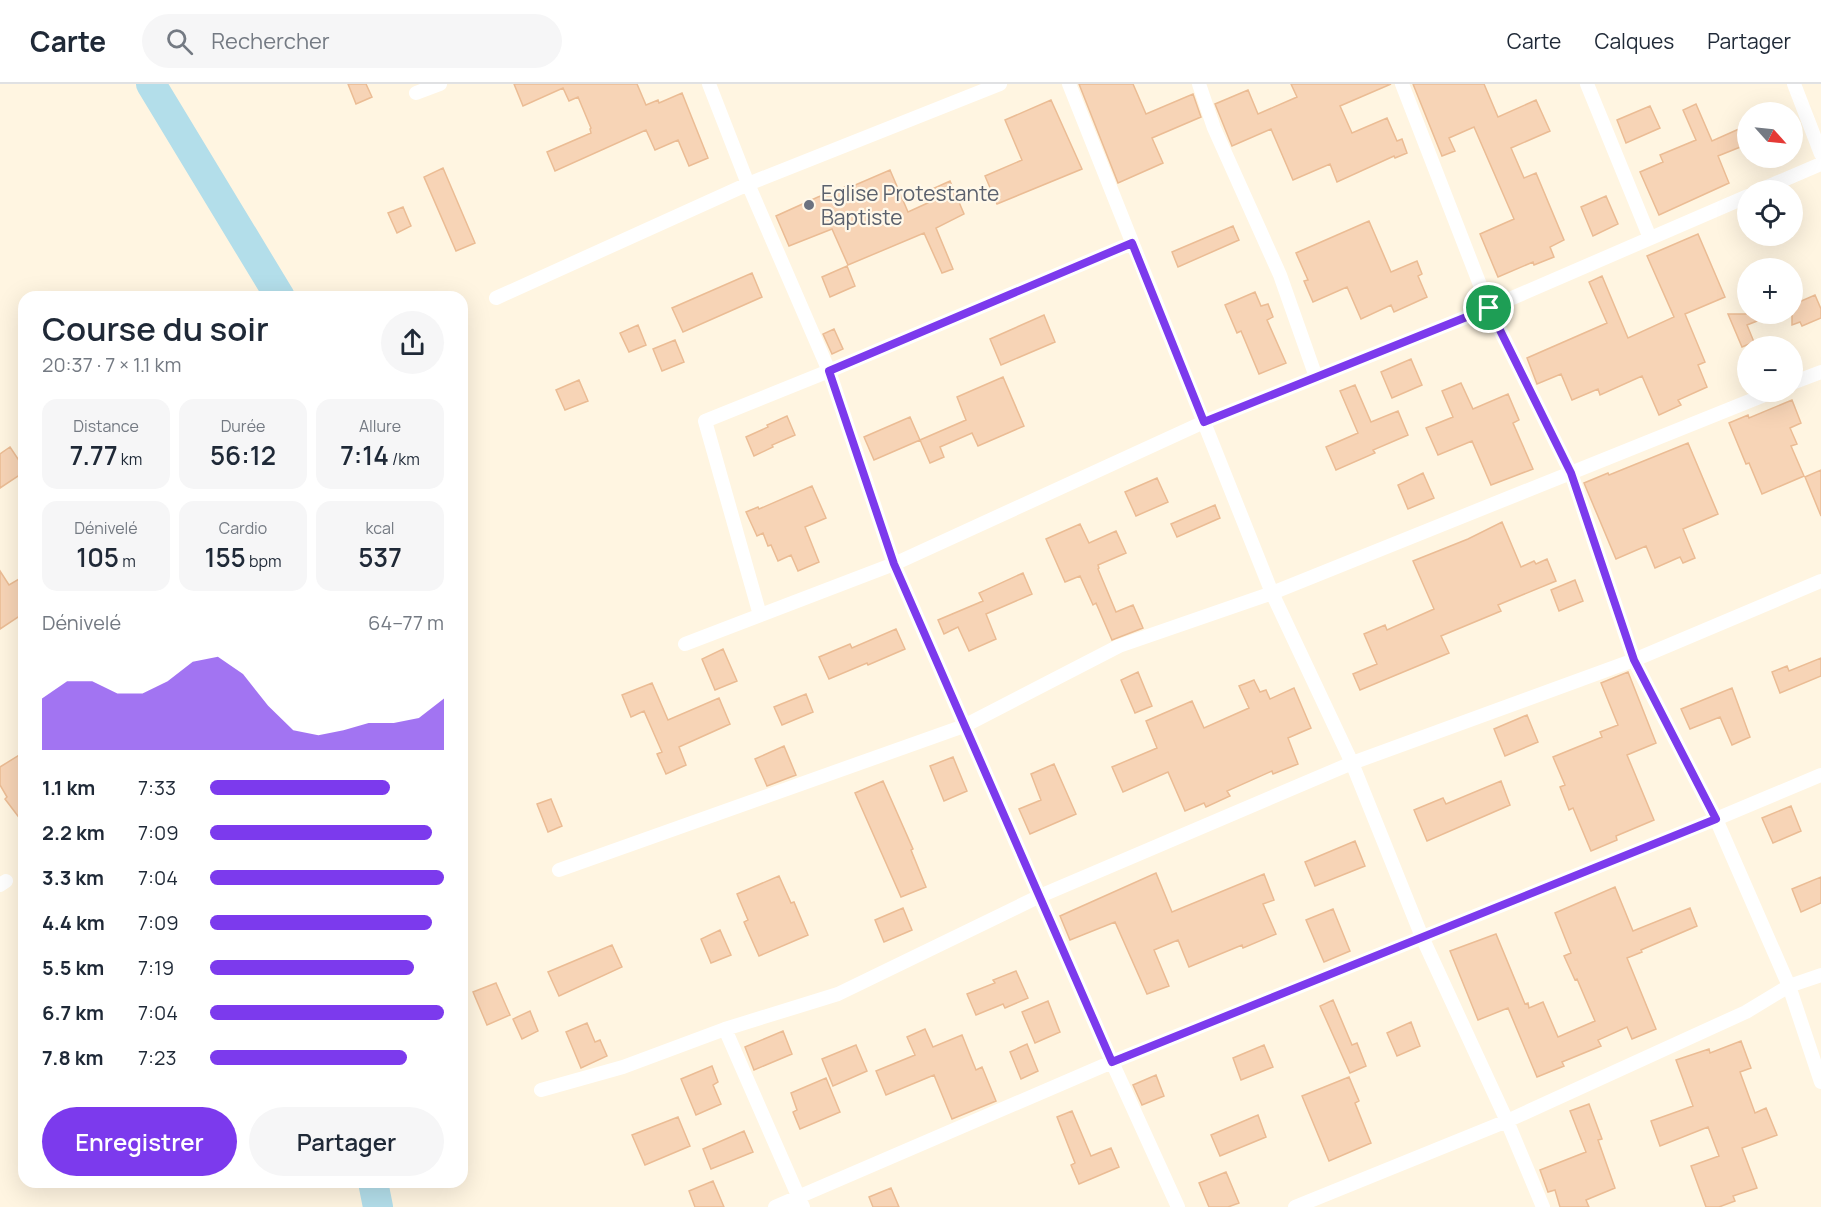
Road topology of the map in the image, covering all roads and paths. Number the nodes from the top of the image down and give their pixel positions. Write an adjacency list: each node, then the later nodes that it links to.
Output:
1 (440, 84): 9 (street)
2 (709, 84): 13 (street)
3 (1000, 84): 13 (street)
4 (1069, 84): 16 (street)
5 (1199, 84): 21 (street)
6 (1402, 84): 18 (street)
7 (1587, 84): 15 (street)
8 (1794, 84): 10 (street)
9 (416, 93)
10 (1821, 154)
11 (1821, 164): 12 (street)
12 (1783, 180)
13 (748, 184): 17 (street); 19 (street)
14 (1737, 201): 15 (street)
15 (1650, 238): 18 (street)
16 (1132, 243): 19 (street); 24 (street)
17 (496, 298)
18 (1489, 308): 21 (street); 25 (street)
19 (829, 371): 26 (street); 29 (street)
20 (1821, 372): 22 (street)
21 (1316, 377): 24 (street)
22 (1803, 379)
23 (1747, 402): 25 (street)
24 (1204, 422): 26 (street); 28 (street)
25 (1571, 473): 28 (street); 31 (street)
26 (894, 564): 29 (street); 32 (street)
27 (1821, 581): 31 (street)
28 (1272, 593): 32 (street); 33 (street)
29 (760, 615): 30 (street)
30 (685, 644)
31 (1634, 660): 33 (street); 35 (street)
32 (964, 726): 36 (street); 37 (street)
33 (1352, 762): 37 (street); 38 (street)
34 (1821, 775): 35 (street)
35 (1716, 819): 38 (street); 40 (street)
36 (559, 870)
37 (1040, 896): 41 (street); 42 (street)
38 (1422, 937): 42 (street); 45 (street)
39 (1821, 975): 40 (street)
40 (1789, 986): 43 (street); 45 (street)
41 (725, 1029): 44 (street); 46 (street)
42 (1112, 1062): 46 (street); 48 (street)
43 (1821, 1082)
44 (541, 1090)
45 (1507, 1121): 49 (street); 50 (street)
46 (802, 1202): 47 (street)
47 (775, 1207)
48 (1178, 1207)
49 (1295, 1207)
50 (1543, 1207)

